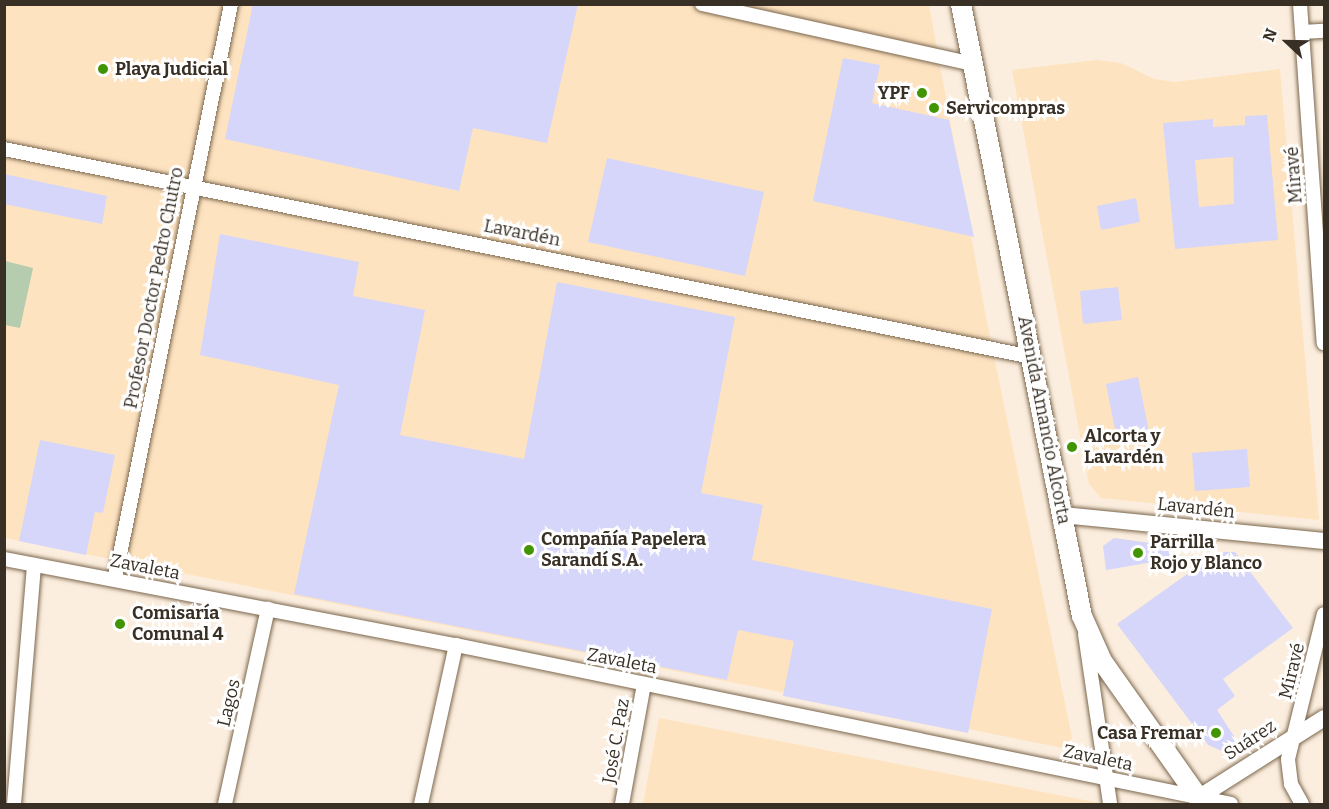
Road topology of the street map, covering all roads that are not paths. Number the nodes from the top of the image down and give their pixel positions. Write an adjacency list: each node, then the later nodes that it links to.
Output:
1 (231, 4): 9 (street, Profesor Doctor Pedro Chutro)
2 (702, 4): 7 (street)
3 (962, 4): 7 (main road, Avenida Amancio Alcorta)
4 (1300, 4): 6 (street, Miravé)
5 (1324, 31): 6 (street)
6 (1302, 32): 10 (street, Miravé)
7 (973, 64): 11 (main road, Avenida Amancio Alcorta)
8 (4, 149): 9 (street, Lavardén)
9 (192, 186): 11 (street, Lavardén); 16 (street, Profesor Doctor Pedro Chutro)
10 (1324, 335)
11 (1032, 357): 12 (main road, Avenida Amancio Alcorta)
12 (1063, 515): 13 (street, Lavardén); 19 (main road, Avenida Amancio Alcorta)
13 (1324, 541)
14 (4, 559): 15 (street, Zavaleta)
15 (34, 565): 16 (street, Zavaleta); 26 (street)
16 (115, 579): 17 (street, Zavaleta)
17 (268, 609): 20 (street, Zavaleta); 27 (street, Lagos)
18 (1324, 614): 23 (street, Miravé)
19 (1082, 616): 24 (street); 25 (main road, Avenida Amancio Alcorta)
20 (456, 645): 21 (street, Zavaleta); 28 (street)
21 (644, 684): 24 (street, Zavaleta); 29 (street, José C. Paz)
22 (1324, 718): 23 (street, Suárez)
23 (1294, 735): 25 (street, Suárez); 32 (street, Miravé)
24 (1105, 777): 25 (street, Zavaleta); 30 (street)
25 (1201, 801): 31 (street, Zavaleta)
26 (14, 804)
27 (225, 804)
28 (421, 804)
29 (622, 804)
30 (1110, 804)
31 (1231, 804)
32 (1302, 804)

